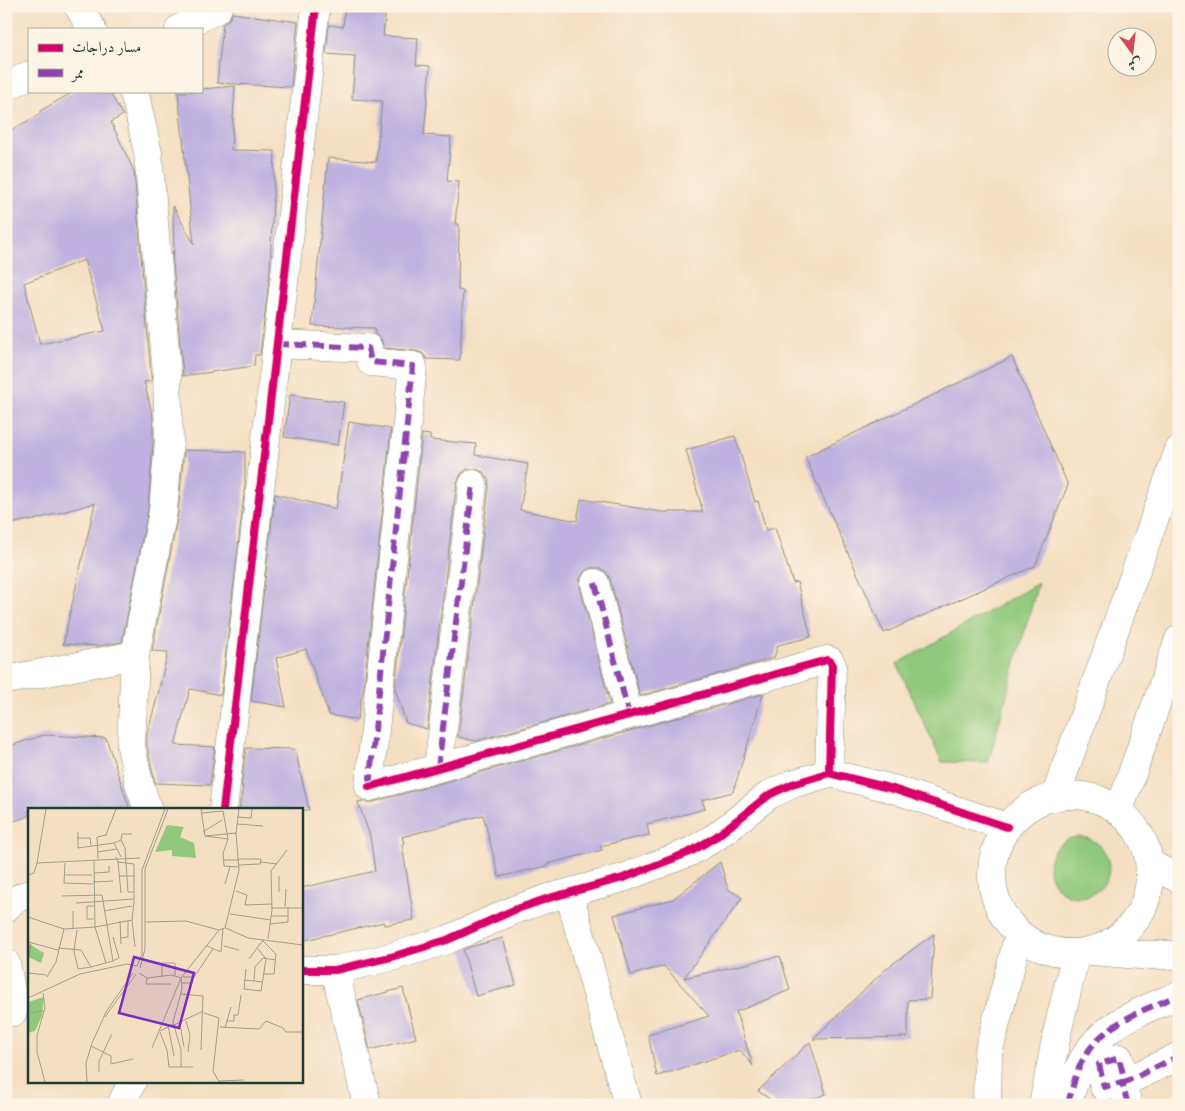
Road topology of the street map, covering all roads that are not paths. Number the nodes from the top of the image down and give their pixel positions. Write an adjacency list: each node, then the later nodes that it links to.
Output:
1 (78, 6): 4 (street)
2 (316, 6): 9 (street)
3 (217, 7): 5 (street)
4 (91, 28)
5 (181, 28)
6 (28, 75): 7 (street)
7 (6, 86)
8 (133, 92): 14 (street)
9 (277, 344): 17 (street); 21 (street)
10 (1179, 450): 19 (street)
11 (473, 484): 17 (street)
12 (595, 583): 16 (street)
13 (1179, 639): 22 (street)
14 (136, 655): 15 (street); 20 (street)
15 (6, 680)
16 (629, 714): 17 (street); 18 (street)
17 (438, 768)
18 (829, 773): 23 (street); 26 (street)
19 (1054, 797): 22 (street); 23 (street)
20 (147, 808)
21 (223, 808)
22 (1119, 811): 24 (street)
23 (1008, 827): 29 (street)
24 (1150, 864): 25 (street); 30 (street)
25 (1179, 879)
26 (569, 893): 34 (street); 41 (street)
27 (28, 894): 28 (street)
28 (6, 908)
29 (1019, 934): 30 (street); 42 (street)
30 (1083, 952): 31 (street); 43 (street)
31 (1179, 955)
32 (6, 963): 36 (street)
33 (302, 970): 34 (street)
34 (334, 970): 40 (street)
35 (1179, 995): 44 (street)
36 (16, 1012)
37 (1179, 1056): 45 (street)
38 (131, 1084): 39 (street)
39 (121, 1105)
40 (367, 1105)
41 (628, 1105)
42 (987, 1105)
43 (1043, 1105)
44 (1068, 1105)
45 (1128, 1105)

